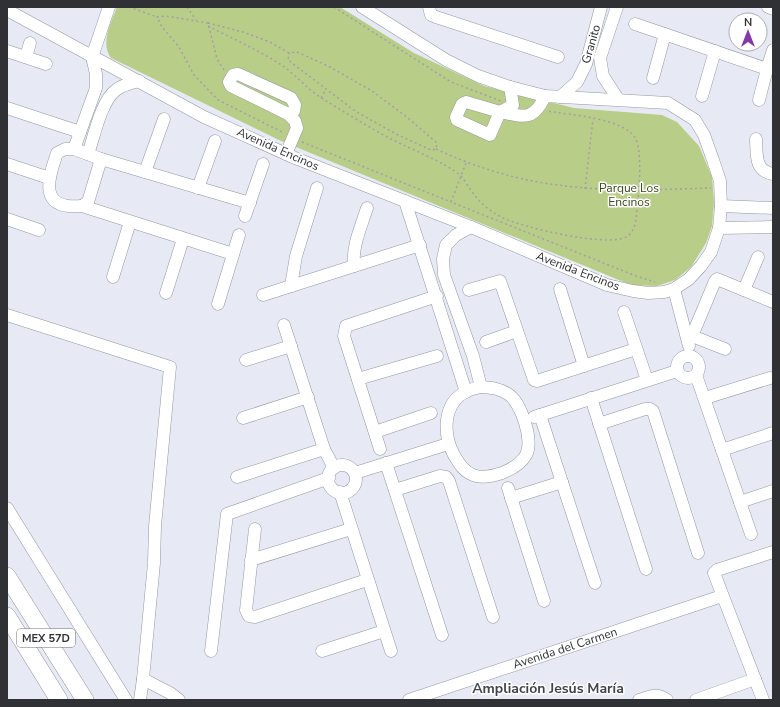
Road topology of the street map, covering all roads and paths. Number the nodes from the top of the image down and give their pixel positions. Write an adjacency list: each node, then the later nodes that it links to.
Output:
1 (109, 7): 22 (street)
2 (129, 7): 11 (path)
3 (187, 7): 12 (path)
4 (362, 7): 29 (street)
5 (429, 7): 23 (street)
6 (617, 7): 35 (street, Granito)
7 (768, 7): 9 (street)
8 (598, 8): 33 (street, Granito)
9 (773, 9)
10 (7, 10): 22 (street, Avenida Encinos)
11 (158, 17): 12 (path); 41 (path)
12 (196, 20): 13 (path)
13 (208, 23): 20 (path); 26 (path)
14 (635, 24): 15 (street)
15 (665, 34): 18 (street); 27 (street)
16 (30, 43): 21 (street)
17 (773, 50): 25 (street)
18 (715, 51): 25 (street); 32 (street)
19 (7, 52): 21 (street)
20 (289, 53): 30 (path); 45 (path)
21 (26, 57): 24 (street)
22 (92, 57): 28 (street, Avenida Encinos); 40 (street)
23 (558, 57)
24 (46, 64)
25 (767, 69): 36 (street)
26 (233, 75): 41 (street)
27 (653, 78)
28 (139, 81): 46 (street); 47 (street, Avenida Encinos)
29 (510, 87): 31 (street); 31 (street)
30 (326, 89): 34 (path); 45 (path)
31 (545, 96): 33 (street)
32 (702, 96)
33 (560, 97): 35 (street)
34 (321, 98)
35 (618, 99): 57 (street)
36 (759, 100)
37 (7, 108): 40 (street)
38 (164, 119): 52 (street)
39 (593, 119): 58 (path)
40 (80, 132): 44 (street)
41 (297, 139): 47 (street); 60 (path)
42 (756, 139): 53 (street)
43 (215, 141): 55 (street)
44 (74, 149): 46 (street); 54 (street)
45 (436, 149): 49 (path)
46 (88, 154): 48 (street)
47 (290, 156): 59 (street, Avenida Encinos)
48 (101, 159): 52 (street); 62 (street)
49 (466, 163): 58 (path); 60 (path)
50 (7, 164): 54 (street)
51 (263, 164): 61 (street)
52 (145, 172): 55 (street)
53 (773, 174)
54 (49, 178): 62 (street)
55 (198, 188): 61 (street)
56 (317, 188): 80 (street)
57 (720, 188): 58 (path, bridge); 63 (street)
58 (585, 189)
59 (405, 201): 69 (street, Avenida Encinos); 75 (street)
60 (451, 202): 83 (path)
61 (250, 203): 66 (street)
62 (82, 206): 68 (street)
63 (721, 206): 65 (street); 71 (street)
64 (367, 208): 78 (street)
65 (773, 208)
66 (245, 216)
67 (7, 219): 72 (street)
68 (130, 222): 74 (street); 79 (street)
69 (471, 227): 83 (street, Avenida Encinos); 108 (street)
70 (773, 227): 71 (street)
71 (719, 228): 83 (street)
72 (39, 230)
73 (239, 235): 76 (street)
74 (182, 239): 76 (street); 85 (street)
75 (420, 245): 78 (street); 87 (street)
76 (233, 254): 89 (street)
77 (758, 257): 84 (street)
78 (354, 266): 80 (street)
79 (113, 277)
80 (291, 286): 86 (street)
81 (560, 289): 102 (street)
82 (469, 290): 93 (street)
83 (669, 290): 94 (street)
84 (744, 290): 88 (street); 94 (street)
85 (166, 293)
86 (263, 295)
87 (437, 296): 106 (street); 109 (street)
88 (773, 302)
89 (218, 304)
90 (624, 312): 97 (street)
91 (7, 315): 153 (street)
92 (284, 325): 96 (street)
93 (517, 331): 95 (street); 102 (street)
94 (690, 338): 98 (street); 100 (street)
95 (486, 342)
96 (291, 346): 101 (street); 110 (street)
97 (636, 348): 102 (street); 107 (street)
98 (725, 349)
99 (437, 356): 106 (street)
100 (690, 356): 103 (street); 104 (street)
101 (246, 360)
102 (584, 366)
103 (678, 371): 104 (street); 107 (street)
104 (696, 375): 112 (street)
105 (770, 378): 112 (street)
106 (358, 379): 118 (street)
107 (647, 380): 111 (street)
108 (482, 387): 109 (street); 116 (street)
109 (466, 392): 120 (street)
110 (308, 397): 115 (street); 121 (street)
111 (591, 398): 114 (street); 117 (street)
112 (705, 398): 123 (street)
113 (431, 413): 118 (street)
114 (540, 415): 116 (street); 128 (street)
115 (244, 418)
116 (524, 420): 120 (street)
117 (599, 424): 138 (street); 140 (street)
118 (375, 432): 122 (street)
119 (773, 434): 123 (street)
120 (448, 444): 124 (street)
121 (324, 449): 125 (street); 127 (street)
122 (380, 449)
123 (722, 450): 132 (street)
124 (386, 463): 126 (street); 129 (street)
125 (331, 473): 126 (street); 131 (street); 150 (street)
126 (355, 473): 131 (street)
127 (237, 477)
128 (562, 482): 143 (street); 145 (street)
129 (395, 490): 147 (street); 149 (street)
130 (773, 491): 132 (street)
131 (340, 492): 135 (street)
132 (740, 502): 136 (street)
133 (7, 508): 157 (street)
134 (255, 529): 139 (street)
135 (351, 529): 139 (street); 142 (street)
136 (751, 534)
137 (773, 552): 144 (street)
138 (698, 553)
139 (251, 560): 142 (street)
140 (646, 569)
141 (7, 576): 156 (highway, MEX 57D)
142 (368, 580): 148 (street)
143 (595, 583)
144 (722, 596): 154 (street); 160 (street, Avenida del Carmen)
145 (544, 601)
146 (7, 616): 155 (highway, MEX 57D)
147 (493, 617)
148 (384, 631): 151 (street); 152 (street)
149 (442, 635)
150 (211, 651)
151 (322, 651)
152 (391, 651)
153 (143, 679): 158 (street); 159 (street)
154 (755, 679): 163 (street); 164 (street)
155 (59, 700)
156 (85, 700)
157 (126, 700)
158 (140, 700)
159 (178, 700)
160 (409, 700)
161 (639, 700): 162 (street)
162 (667, 700)
163 (696, 700)
164 (763, 700)

